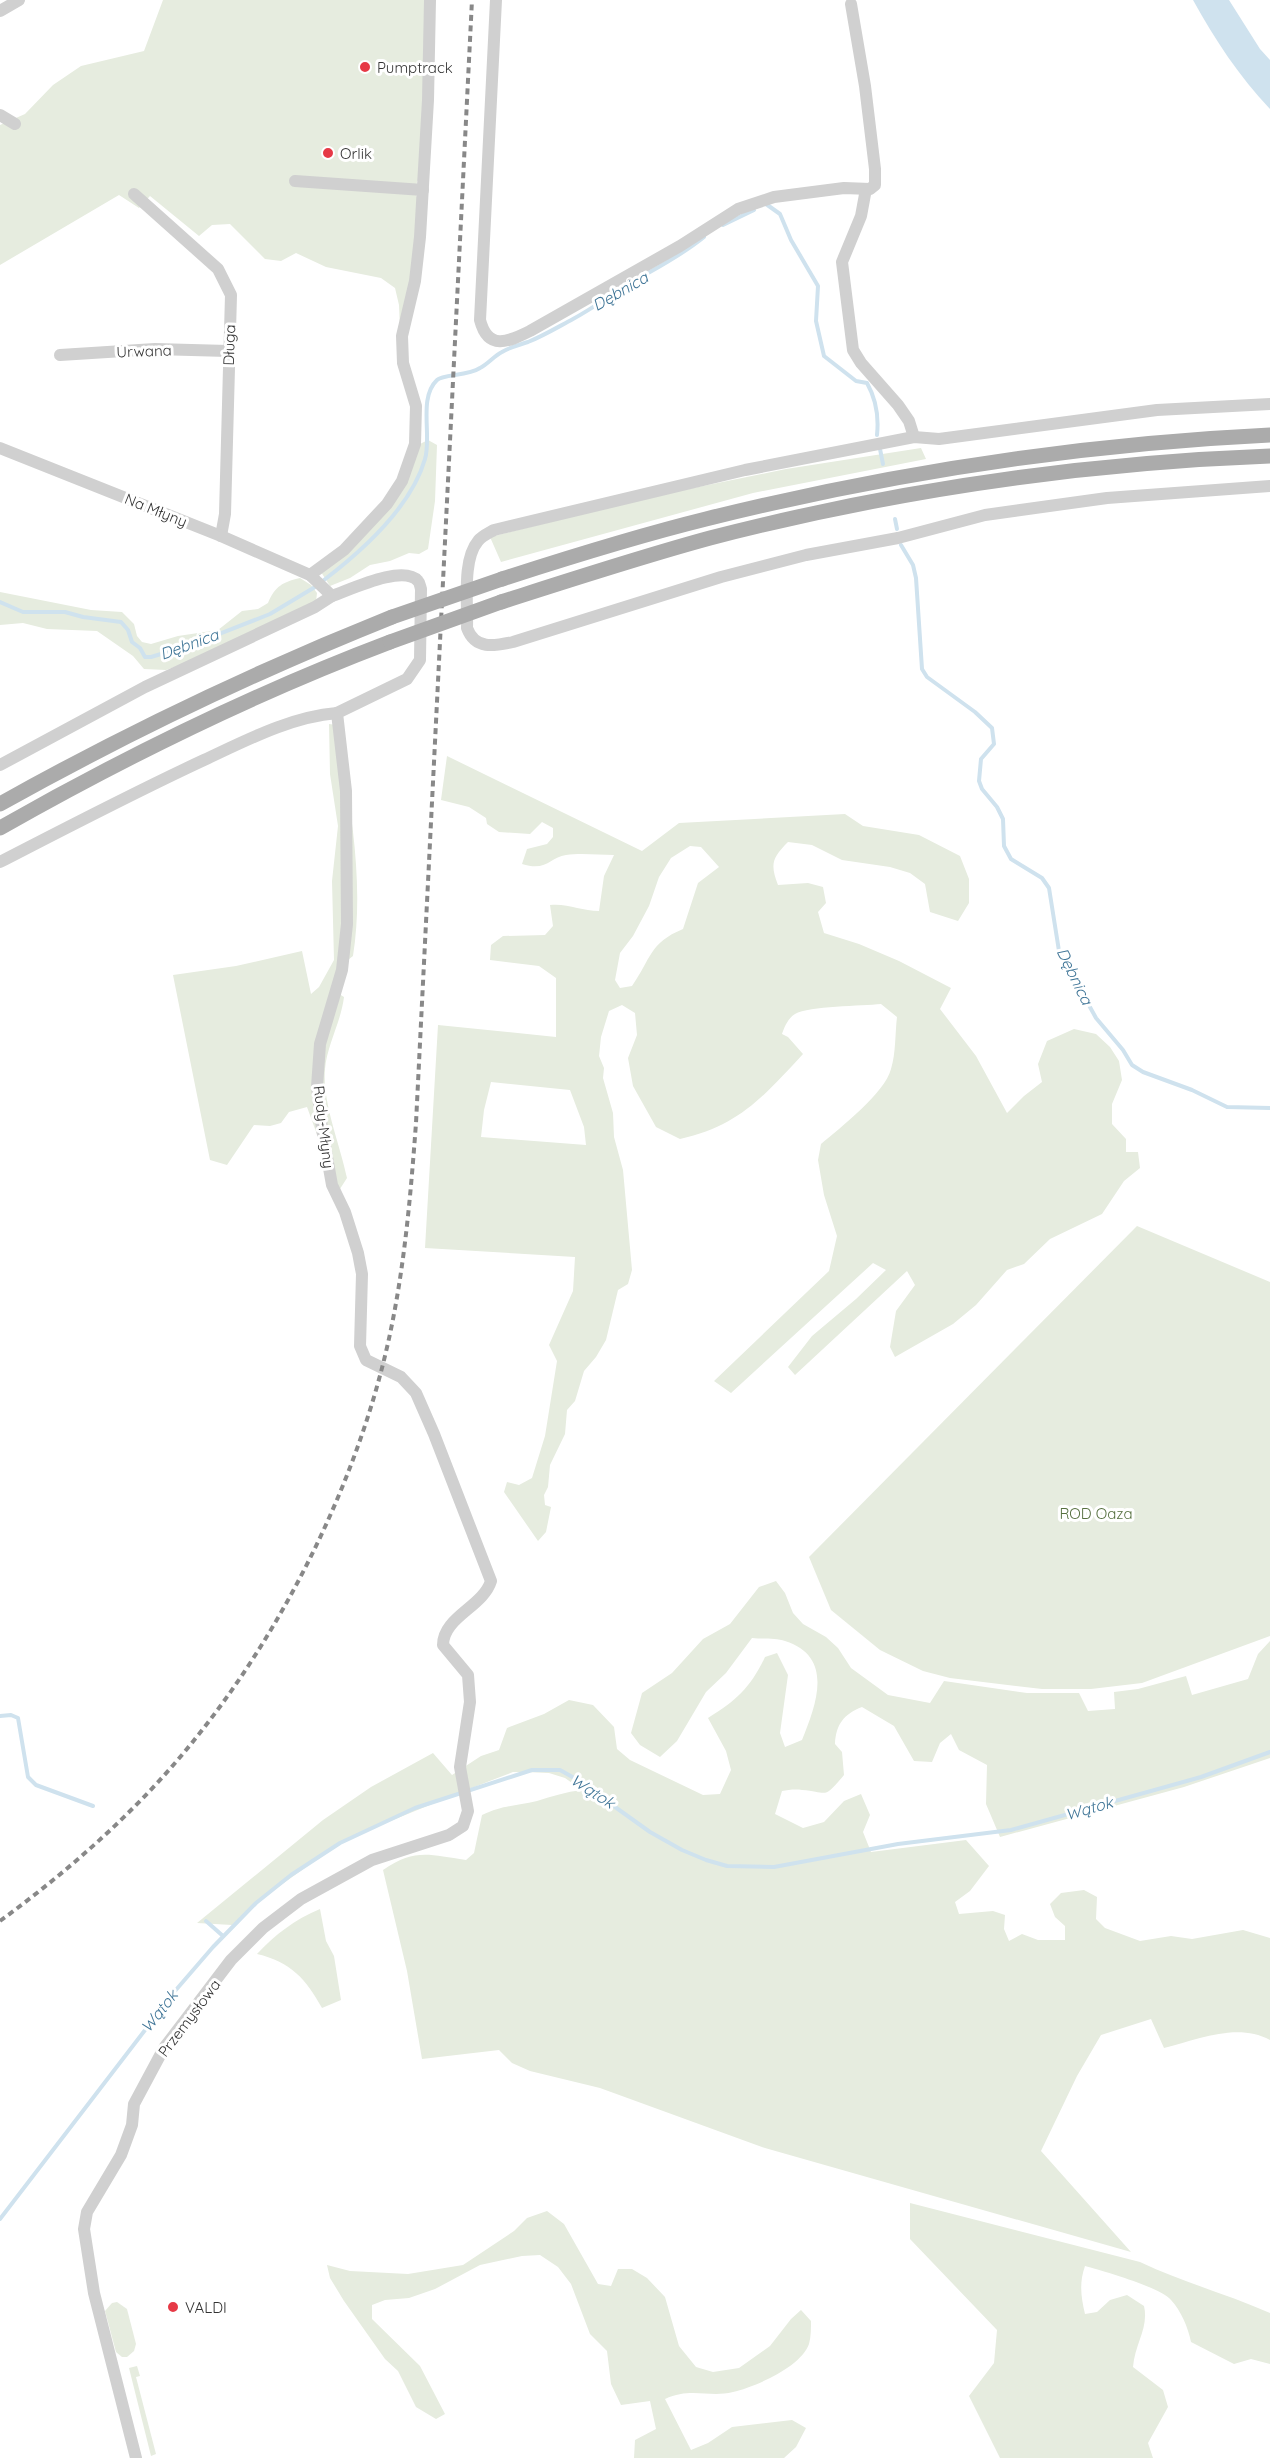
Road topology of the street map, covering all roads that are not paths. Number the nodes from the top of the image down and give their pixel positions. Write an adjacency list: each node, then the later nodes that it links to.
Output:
1 (19, 0): 5 (street)
2 (430, 0): 10 (street)
3 (496, 0): 9 (street)
4 (851, 4): 9 (street)
5 (0, 11)
6 (0, 115): 7 (street)
7 (15, 124)
8 (295, 181): 10 (street)
9 (866, 189): 16 (street)
10 (423, 190): 21 (street)
11 (134, 194): 12 (street, Długa)
12 (228, 351): 13 (street, Urwana); 20 (street, Długa)
13 (60, 355)
14 (1270, 404): 16 (street)
15 (1270, 435): 25 (main road, bridge)
16 (914, 438): 19 (street)
17 (0, 448): 20 (street, Na Młyny)
18 (1270, 456): 26 (main road, bridge)
19 (1270, 486)
20 (221, 536): 21 (street, Na Młyny)
21 (310, 575): 22 (street)
22 (332, 596): 23 (street); 24 (street)
23 (337, 712): 27 (street); 28 (street, Rudy-Młyny)
24 (0, 765)
25 (0, 804)
26 (0, 828)
27 (0, 862)
28 (463, 1734): 29 (street, Przemysłowa)
29 (136, 2458)

